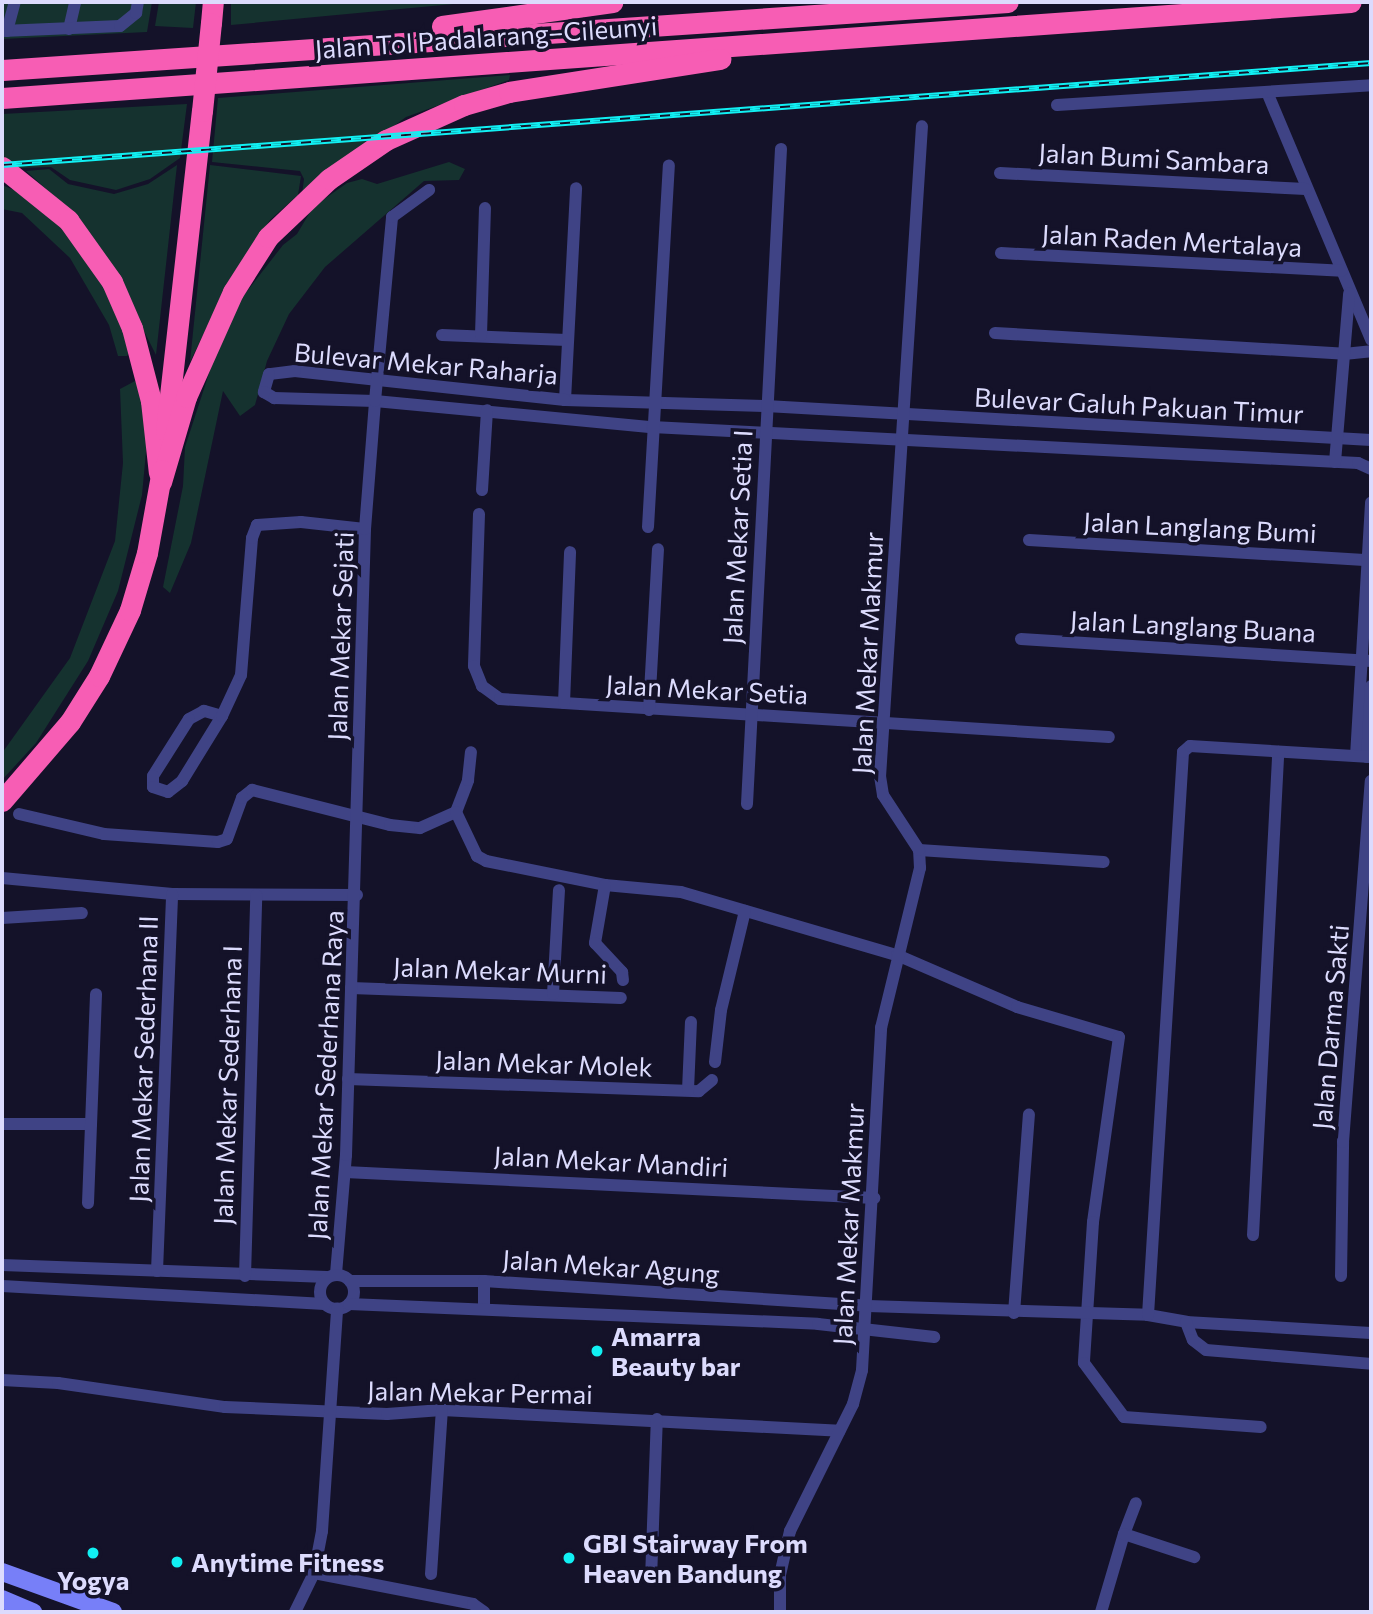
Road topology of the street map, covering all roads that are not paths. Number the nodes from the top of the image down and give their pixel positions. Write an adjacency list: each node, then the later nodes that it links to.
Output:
1 (15, 2): 9 (street)
2 (75, 2): 8 (street)
3 (138, 2): 8 (street)
4 (612, 2): 11 (highway)
5 (1008, 2): 11 (highway, Jalan Tol Padalarang–Cileunyi)
6 (1351, 2): 10 (highway, Jalan Tol Padalarang–Cileunyi)
7 (212, 12): 52 (highway, bridge)
8 (69, 29): 9 (street)
9 (4, 31)
10 (801, 43): 15 (highway, Jalan Tol Padalarang–Cileunyi); 52 (highway)
11 (351, 45): 12 (highway, Jalan Tol Padalarang–Cileunyi)
12 (2, 70)
13 (1371, 85): 14 (street)
14 (1267, 92): 16 (street); 23 (street)
15 (2, 98)
16 (1057, 105)
17 (922, 126): 42 (street, Jalan Mekar Makmur)
18 (781, 149): 40 (street, Jalan Mekar Setia I)
19 (669, 166): 39 (street)
20 (2, 167): 52 (highway)
21 (1000, 173): 23 (street, Jalan Bumi Sambara)
22 (576, 188): 32 (street)
23 (1306, 189): 27 (street)
24 (429, 190): 36 (street, Jalan Mekar Sejati)
25 (485, 208): 31 (street)
26 (1001, 253): 27 (street, Jalan Raden Mertalaya)
27 (1342, 271): 28 (street)
28 (1349, 290): 33 (street); 35 (street)
29 (995, 332): 35 (street)
30 (442, 335): 31 (street)
31 (481, 335): 32 (street)
32 (567, 340): 37 (street)
33 (1371, 340)
34 (1371, 351): 35 (street)
35 (1344, 354): 47 (street)
36 (378, 375): 37 (street, Bulevar Mekar Raharja); 38 (street, Jalan Mekar Sejati); 38 (street, Bulevar Mekar Raharja)
37 (565, 400): 39 (street, Bulevar Mekar Raharja)
38 (375, 401): 41 (street, Bulevar Mekar Raharja); 57 (street, Jalan Mekar Sejati)
39 (653, 404): 40 (street, Bulevar Mekar Raharja); 44 (street)
40 (766, 406): 42 (street, Bulevar Mekar Raharja); 45 (street, Jalan Mekar Setia I)
41 (487, 410): 44 (street, Bulevar Mekar Raharja); 53 (street)
42 (904, 414): 43 (street, Bulevar Galuh Pakuan Timur); 46 (street, Jalan Mekar Makmur)
43 (1048, 422): 47 (street, Bulevar Galuh Pakuan Timur); 49 (street)
44 (652, 427): 45 (street, Bulevar Mekar Raharja); 56 (street)
45 (765, 435): 46 (street, Bulevar Mekar Raharja); 67 (street, Jalan Mekar Setia I)
46 (903, 439): 49 (street, Bulevar Galuh Pakuan Timur); 69 (street, Jalan Mekar Makmur)
47 (1337, 439): 48 (street, Bulevar Galuh Pakuan Timur); 50 (street)
48 (1371, 440)
49 (1047, 445): 50 (street, Bulevar Galuh Pakuan Timur)
50 (1335, 462): 51 (street, Bulevar Galuh Pakuan Timur)
51 (1371, 469)
52 (160, 482): 76 (highway)
53 (482, 490)
54 (1371, 502): 61 (street)
55 (479, 513): 65 (street, Jalan Mekar Setia)
56 (648, 527)
57 (365, 529): 68 (street); 78 (street, Jalan Mekar Sejati)
58 (1029, 540): 61 (street, Jalan Langlang Bumi)
59 (659, 549): 66 (street)
60 (570, 552): 65 (street)
61 (1368, 560): 63 (street)
62 (1021, 639): 63 (street, Jalan Langlang Buana)
63 (1367, 660): 73 (street)
64 (1371, 686): 73 (street)
65 (565, 703): 66 (street, Jalan Mekar Setia)
66 (649, 710): 67 (street, Jalan Mekar Setia)
67 (752, 712): 69 (street, Jalan Mekar Setia); 75 (street, Jalan Mekar Setia I)
68 (222, 716): 68 (street)
69 (884, 723): 70 (street, Jalan Mekar Setia); 79 (street, Jalan Mekar Makmur)
70 (1109, 737)
71 (1278, 751): 73 (street); 107 (street); 122 (street)
72 (471, 752): 77 (street)
73 (1365, 757)
74 (1371, 781): 112 (street, Jalan Darma Sakti)
75 (747, 804)
76 (10, 808): 78 (street)
77 (456, 812): 78 (street); 82 (street)
78 (359, 816): 86 (street, Jalan Mekar Sejati)
79 (919, 850): 80 (street); 90 (street, Jalan Mekar Makmur)
80 (1104, 862)
81 (2, 878): 84 (street, Jalan Mekar Sederhana Raya)
82 (605, 886): 87 (street); 91 (street)
83 (559, 890): 93 (street)
84 (172, 894): 85 (street, Jalan Mekar Sederhana Raya); 109 (street, Jalan Mekar Sederhana II)
85 (256, 895): 86 (street, Jalan Mekar Sederhana Raya); 110 (street, Jalan Mekar Sederhana I)
86 (357, 895): 92 (street, Jalan Mekar Sederhana Raya)
87 (745, 911): 90 (street); 97 (street)
88 (82, 913): 89 (street)
89 (2, 918)
90 (897, 955): 105 (street, Jalan Mekar Makmur); 121 (street)
91 (623, 980)
92 (351, 988): 93 (street, Jalan Mekar Murni); 98 (street, Jalan Mekar Sederhana Raya)
93 (553, 994): 95 (street, Jalan Mekar Murni)
94 (96, 995): 103 (street)
95 (621, 998)
96 (691, 1022): 100 (street)
97 (715, 1062)
98 (348, 1079): 100 (street, Jalan Mekar Molek); 104 (street, Jalan Mekar Sederhana Raya)
99 (712, 1080): 100 (street, Jalan Mekar Molek)
100 (688, 1090)
101 (1029, 1115): 120 (street)
102 (2, 1124): 103 (street)
103 (91, 1124): 106 (street)
104 (345, 1172): 105 (street, Jalan Mekar Mandiri); 111 (street, Jalan Mekar Sederhana Raya)
105 (874, 1198): 117 (street, Jalan Mekar Makmur)
106 (88, 1203)
107 (1253, 1235)
108 (2, 1265): 109 (street)
109 (157, 1271): 110 (street)
110 (246, 1276): 111 (street)
111 (332, 1276): 113 (street); 116 (street)
112 (1341, 1276)
113 (350, 1281): 114 (street, Jalan Mekar Agung); 118 (street)
114 (484, 1281): 117 (street, Jalan Mekar Agung); 119 (street)
115 (2, 1286): 116 (street)
116 (324, 1304): 118 (street)
117 (868, 1306): 120 (street, Jalan Mekar Agung); 124 (street, Jalan Mekar Makmur)
118 (343, 1307): 119 (street, Jalan Mekar Agung); 130 (street)
119 (484, 1309): 124 (street, Jalan Mekar Agung)
120 (1014, 1313): 121 (street, Jalan Mekar Agung)
121 (1088, 1315): 122 (street, Jalan Mekar Agung); 132 (street)
122 (1148, 1315): 123 (street, Jalan Mekar Agung)
123 (1186, 1322): 125 (street, Jalan Mekar Agung); 127 (street)
124 (866, 1327): 126 (street, Jalan Mekar Agung); 133 (street, Jalan Mekar Makmur)
125 (1371, 1333)
126 (934, 1337)
127 (1371, 1364)
128 (2, 1380): 130 (street, Jalan Mekar Permai)
129 (442, 1410): 130 (street, Jalan Mekar Permai); 131 (street, Jalan Mekar Permai); 139 (street)
130 (330, 1412): 138 (street)
131 (657, 1419): 133 (street, Jalan Mekar Permai); 140 (street)
132 (1261, 1427)
133 (839, 1431): 146 (street, Jalan Mekar Makmur)
134 (1136, 1503): 135 (street)
135 (1124, 1534): 136 (street); 147 (street)
136 (1194, 1557)
137 (2, 1572): 143 (street)
138 (314, 1573): 144 (street); 145 (street)
139 (431, 1574)
140 (651, 1579)
141 (2, 1599): 142 (street)
142 (33, 1612)
143 (113, 1612)
144 (295, 1612)
145 (484, 1612)
146 (780, 1612)
147 (1101, 1612)

